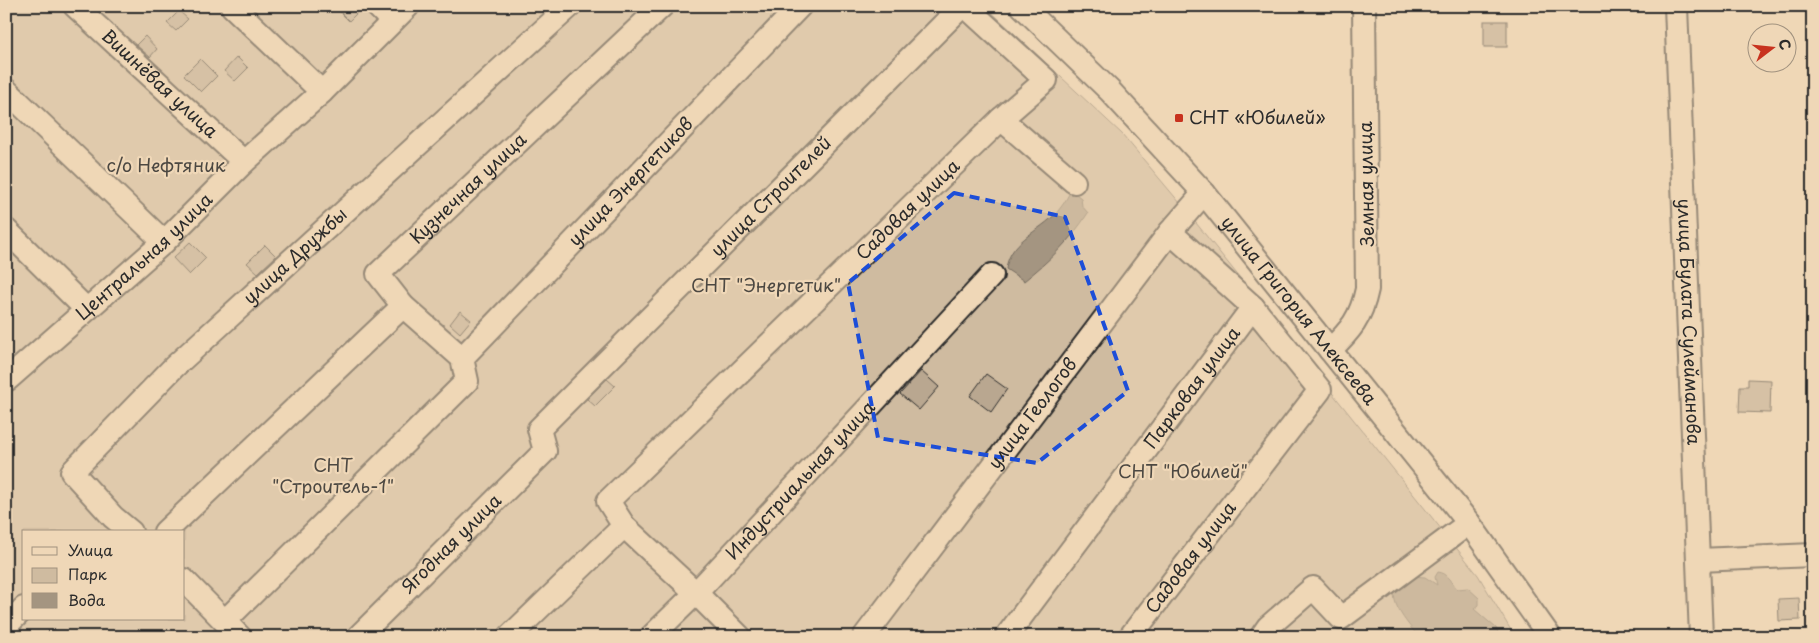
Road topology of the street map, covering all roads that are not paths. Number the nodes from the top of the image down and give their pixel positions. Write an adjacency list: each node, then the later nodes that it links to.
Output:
1 (75, 6): 14 (street, Вишнёвая улица)
2 (232, 6): 12 (street)
3 (570, 6): 29 (street, улица Дружбы)
4 (662, 6): 21 (street, Кузнечная улица)
5 (800, 6): 25 (street, улица Энергетиков)
6 (963, 6): 13 (street, Садовая улица); 27 (street, улица Строителей)
7 (1364, 6): 24 (street, Земная улица)
8 (1676, 6): 34 (street, улица Булата Сулейманова)
9 (1025, 7): 16 (street, улица Григория Алексеева)
10 (392, 11): 12 (street, Центральная улица)
11 (6, 90): 19 (street)
12 (322, 92): 14 (street, Центральная улица)
13 (1001, 119): 15 (street); 30 (street, Садовая улица)
14 (244, 162): 19 (street, Центральная улица)
15 (1074, 182)
16 (1204, 193): 18 (street, улица Геологов); 24 (street, улица Григория Алексеева)
17 (6, 230): 23 (street)
18 (1170, 232): 22 (street, Садовая улица); 45 (street, улица Геологов)
19 (164, 242): 23 (street, Центральная улица)
20 (992, 275): 36 (street, Индустриальная улица)
21 (402, 306): 25 (street, Кузнечная улица); 32 (street)
22 (1253, 307): 46 (street, Парковая улица); 47 (street, Садовая улица)
23 (86, 309): 26 (street, Центральная улица)
24 (1330, 350): 28 (street, улица Григория Алексеева)
25 (462, 358): 39 (street)
26 (7, 378)
27 (545, 451): 41 (street, Ягодная улица)
28 (1469, 523): 40 (street, улица Григория Алексеева); 48 (street)
29 (106, 524): 31 (street, улица Дружбы)
30 (624, 526): 36 (street); 42 (street)
31 (125, 530)
32 (167, 530)
33 (1813, 555): 34 (street)
34 (1700, 560): 49 (street, улица Булата Сулейманова)
35 (185, 581): 39 (street)
36 (696, 593): 43 (street); 44 (street)
37 (22, 610): 38 (street)
38 (6, 626)
39 (233, 629)
40 (1546, 635)
41 (358, 637)
42 (509, 637)
43 (651, 637)
44 (740, 637)
45 (864, 637)
46 (1006, 637)
47 (1130, 637)
48 (1261, 637)
49 (1701, 637)

